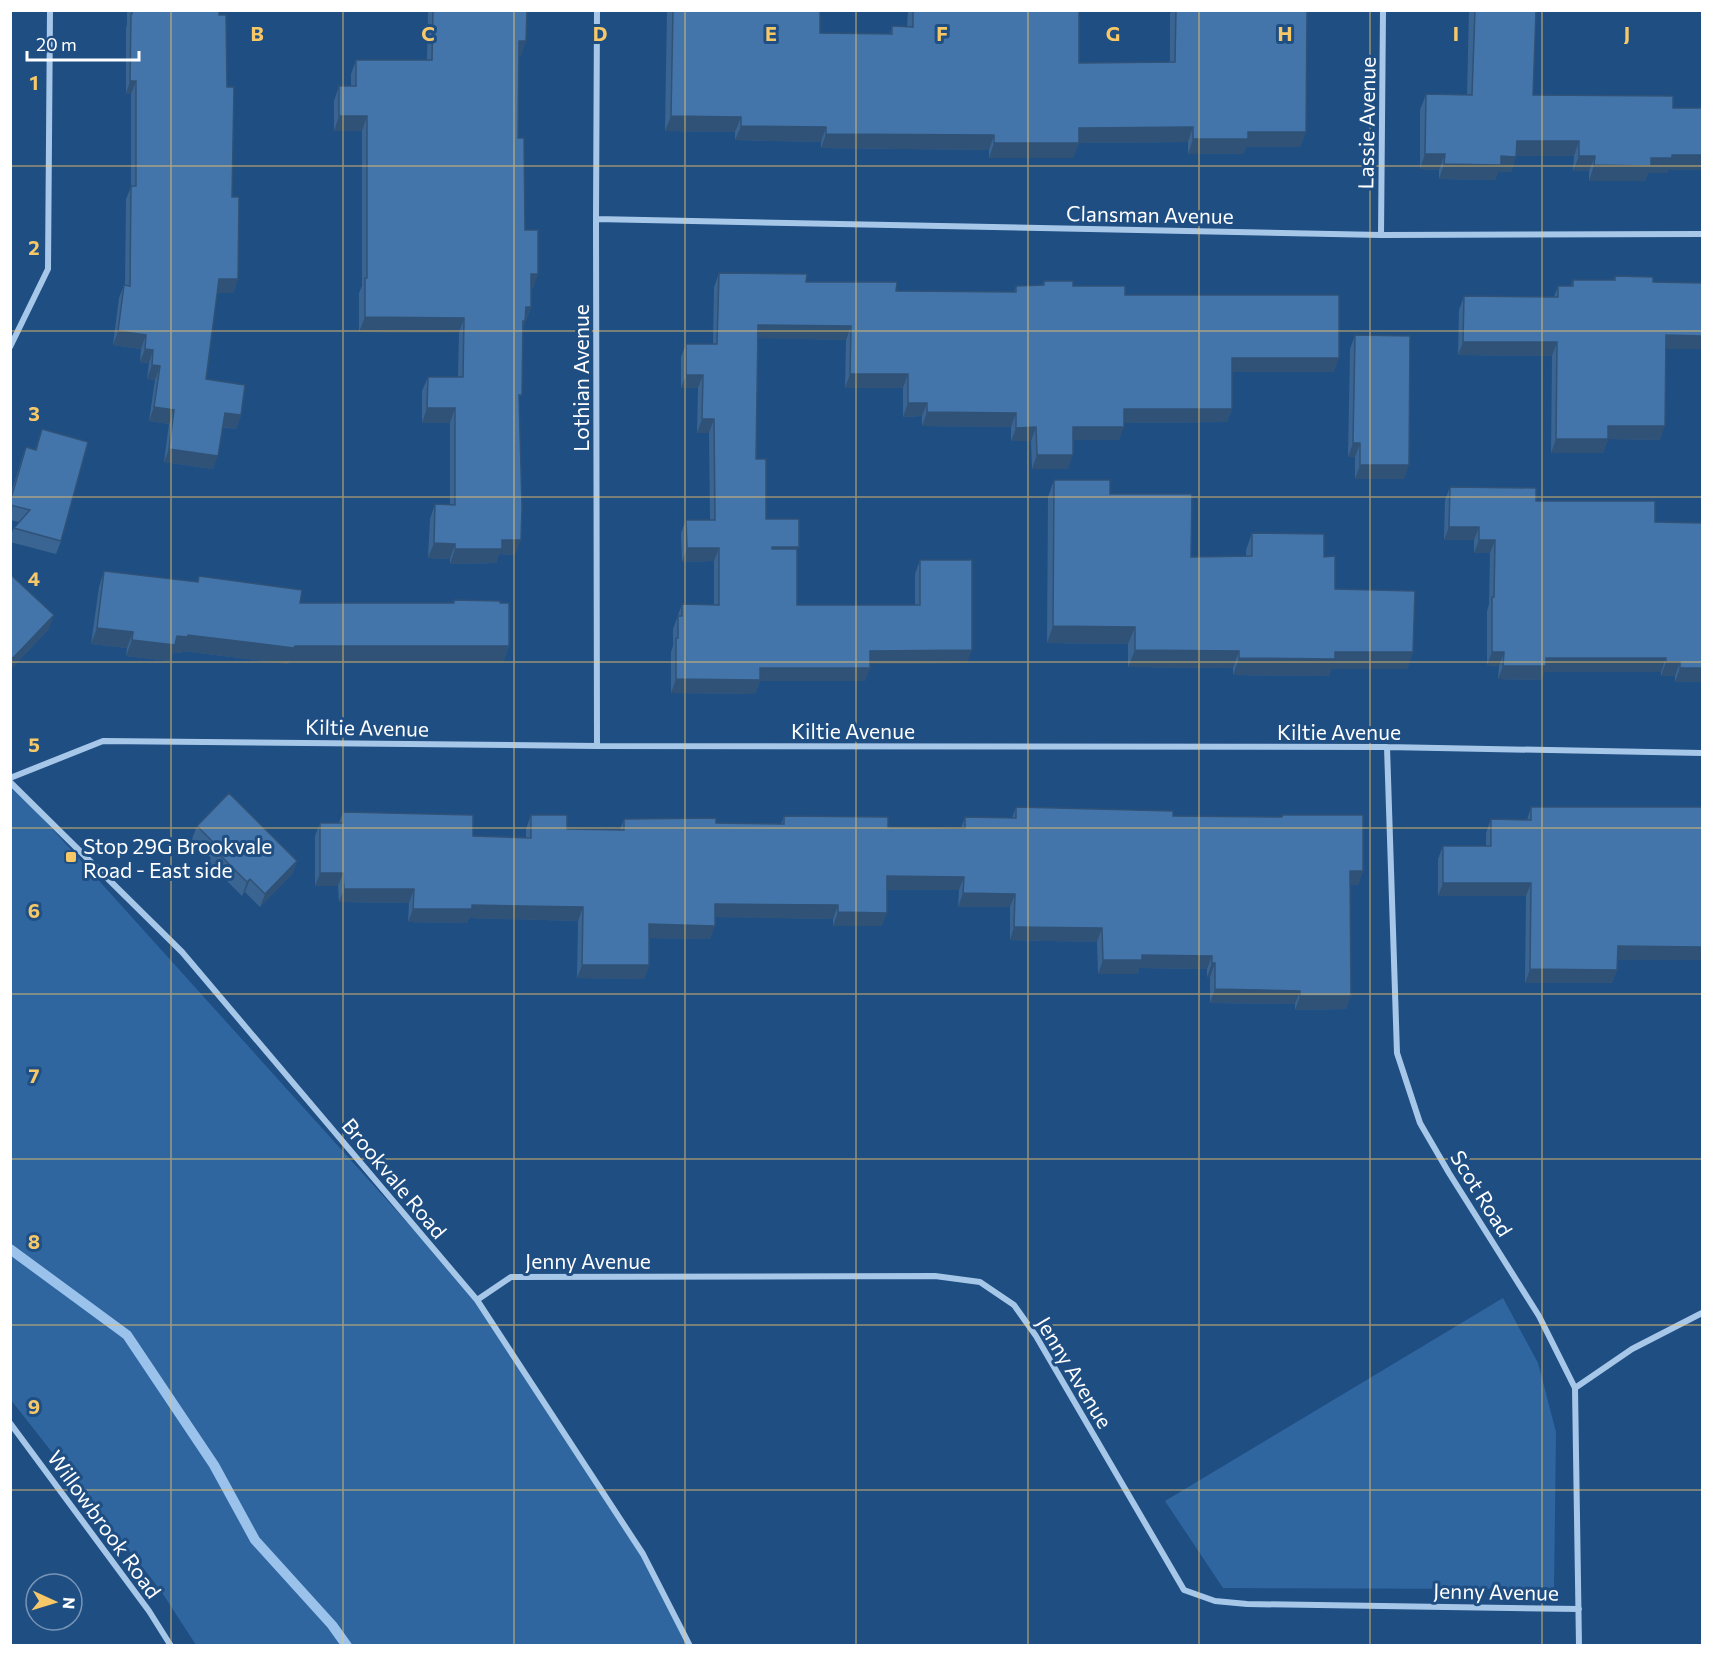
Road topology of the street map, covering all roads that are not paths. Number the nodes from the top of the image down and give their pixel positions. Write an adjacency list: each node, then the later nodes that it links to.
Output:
1 (50, 10): 7 (street)
2 (597, 10): 4 (street, Lothian Avenue)
3 (1383, 10): 6 (street, Lassie Avenue)
4 (596, 219): 6 (street, Clansman Avenue); 8 (street, Lothian Avenue)
5 (1702, 234): 6 (street, Clansman Avenue)
6 (1381, 236)
7 (10, 347)
8 (597, 746): 9 (street, Kiltie Avenue); 11 (street, Kiltie Avenue)
9 (1387, 747): 10 (street, Kiltie Avenue); 14 (street, Scot Road)
10 (1702, 753)
11 (10, 780): 12 (street, Brookvale Road)
12 (477, 1300): 16 (street, Jenny Avenue); 18 (street, Brookvale Road)
13 (1702, 1313): 14 (street)
14 (1575, 1388): 16 (street, Scot Road)
15 (10, 1423): 17 (street, Willowbrook Road)
16 (1579, 1608): 19 (street, Scot Road)
17 (171, 1646)
18 (690, 1646)
19 (1579, 1646)

